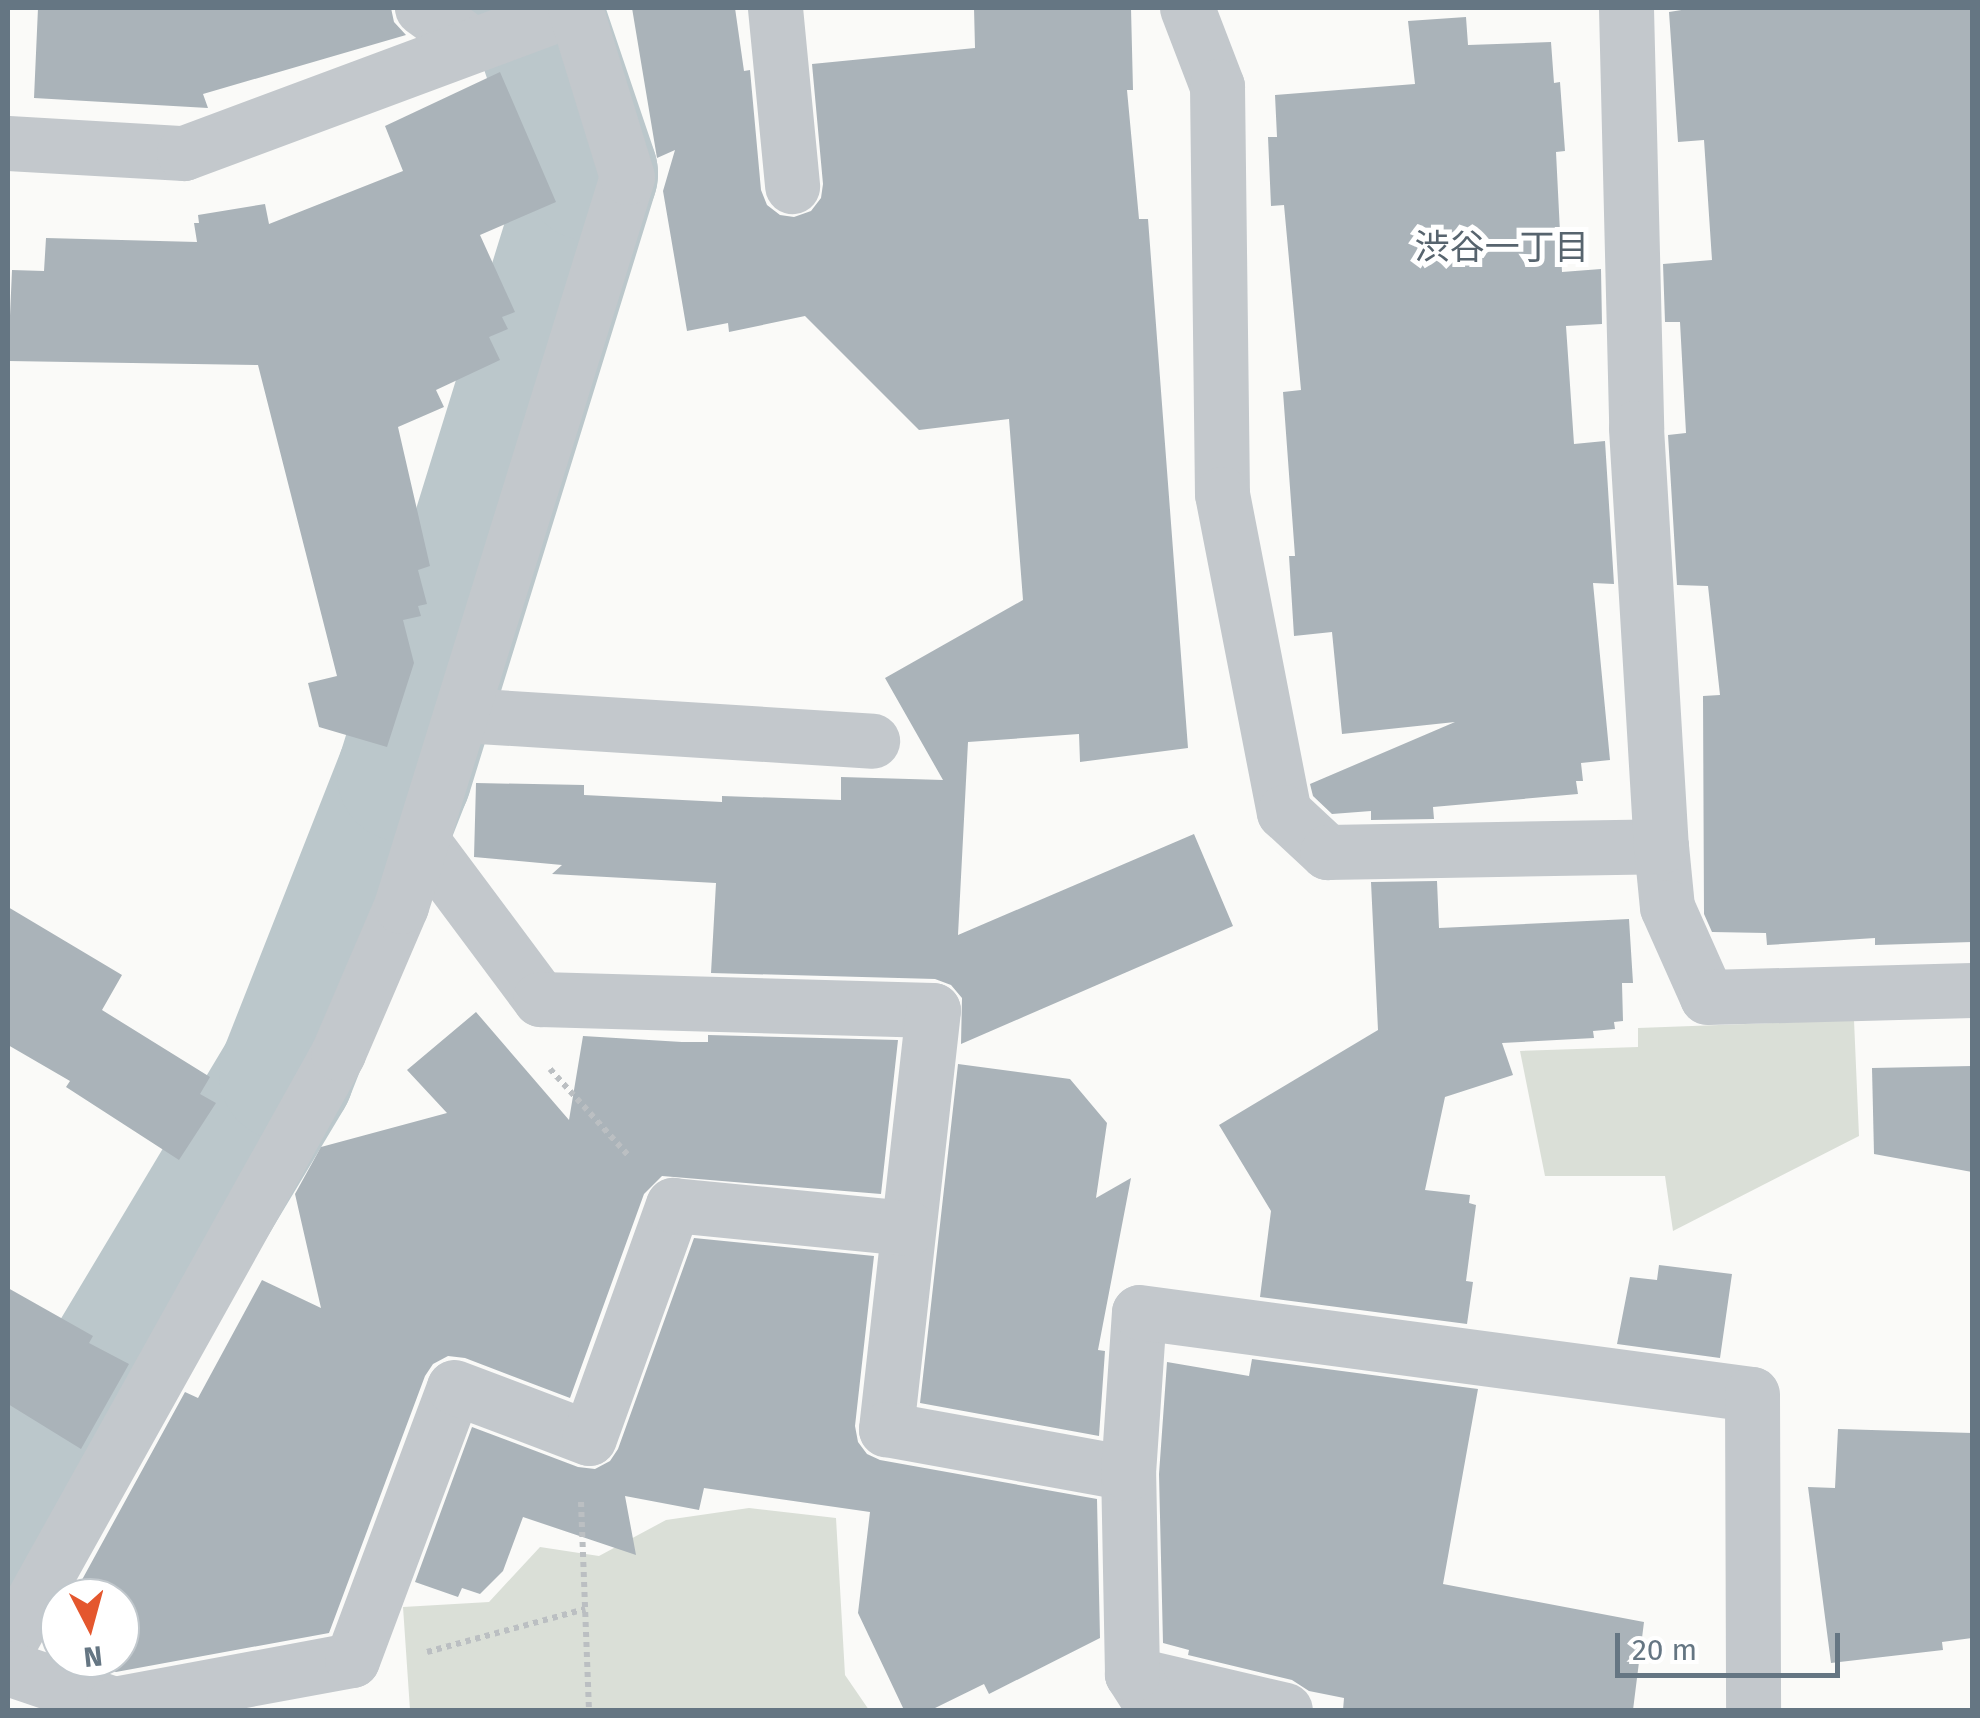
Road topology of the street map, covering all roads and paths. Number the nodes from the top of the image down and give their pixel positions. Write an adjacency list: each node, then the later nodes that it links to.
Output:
1 (422, 8): 6 (street)
2 (574, 8): 6 (street); 9 (street)
3 (775, 8): 8 (street)
4 (1187, 8): 12 (street)
5 (1626, 8): 12 (street)
6 (473, 46): 7 (street)
7 (8, 143)
8 (792, 186)
9 (463, 715): 10 (street); 11 (street)
10 (872, 741)
11 (422, 842): 14 (street); 18 (street)
12 (1661, 846): 13 (street)
13 (1972, 990)
14 (908, 1228): 15 (street); 16 (street)
15 (589, 1438): 17 (path); 19 (street)
16 (1128, 1473): 20 (street); 23 (street)
17 (585, 1609): 19 (path); 21 (path)
18 (9, 1643): 19 (street)
19 (352, 1660)
20 (1143, 1692): 22 (street)
21 (589, 1710)
22 (1284, 1710)
23 (1753, 1710)

